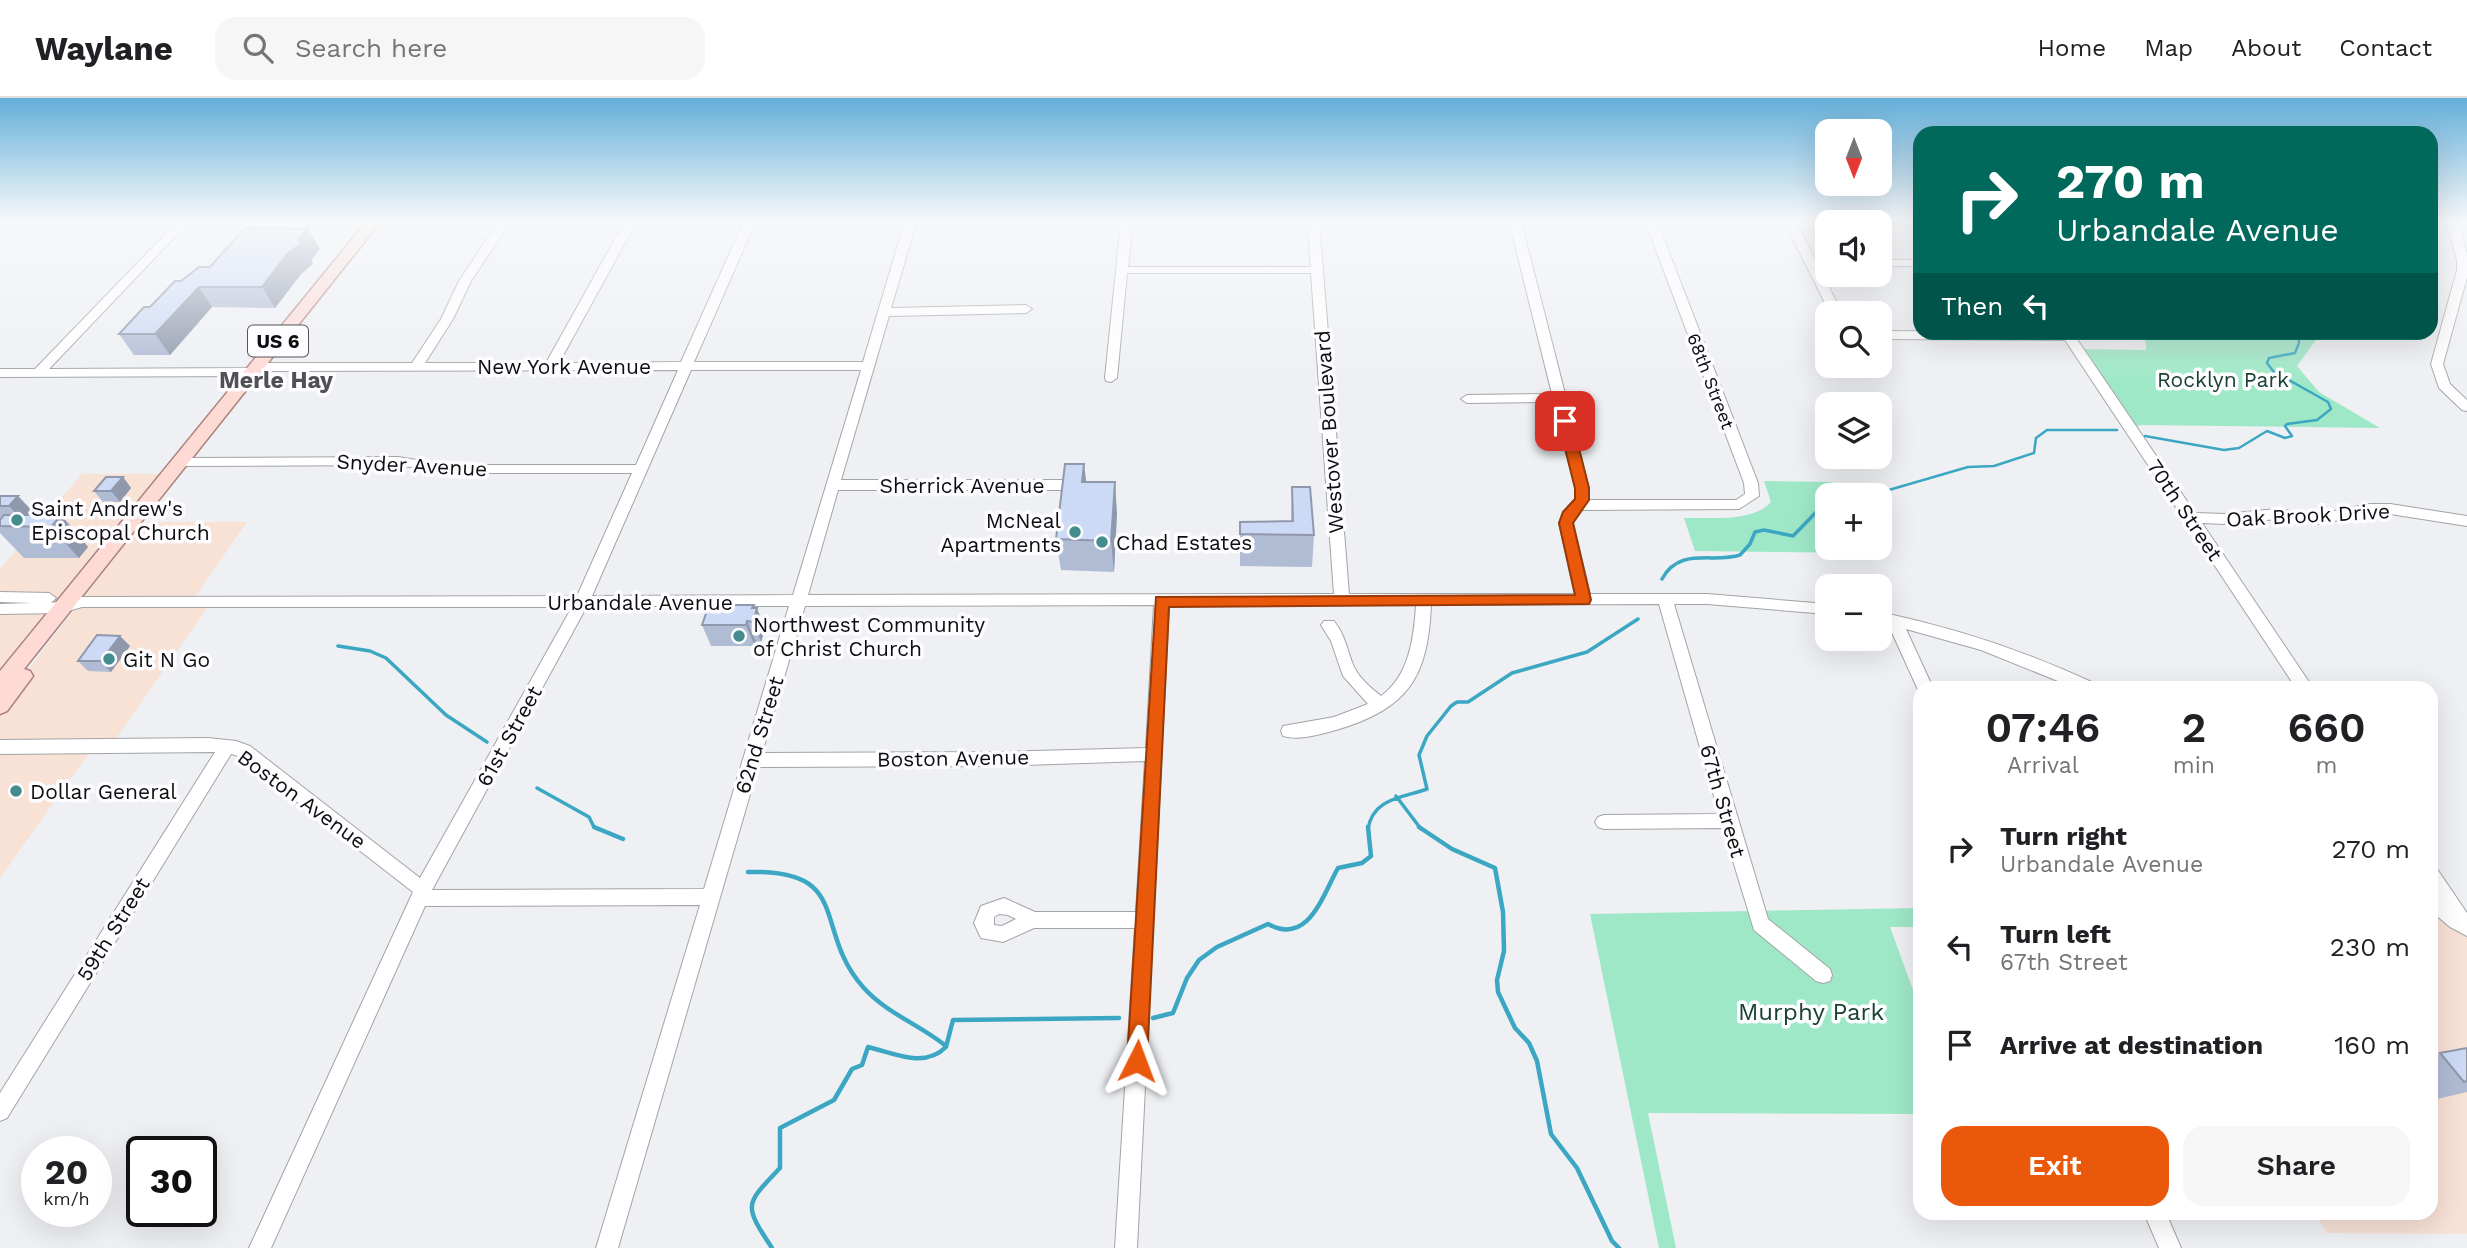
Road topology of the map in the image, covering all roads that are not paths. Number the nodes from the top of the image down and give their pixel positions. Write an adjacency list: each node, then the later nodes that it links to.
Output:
1 (132, 275): 25 (street)
2 (331, 275): 23 (main road, US 6)
3 (469, 275): 21 (street)
4 (601, 275): 22 (street)
5 (727, 275): 19 (street, 61st Street)
6 (896, 275): 15 (street, 62nd Street)
7 (1122, 275): 26 (street)
8 (1317, 275): 42 (street, Westover Boulevard)
9 (1529, 275): 27 (street)
10 (1671, 275): 34 (street, 68th Street)
11 (1816, 275): 13 (street)
12 (2462, 275): 29 (street)
13 (1830, 301)
14 (1026, 309): 15 (street)
15 (885, 312): 20 (street, 62nd Street)
16 (1892, 335): 17 (street)
17 (1913, 335)
18 (2071, 340): 35 (street, 70th Street)
19 (687, 366): 20 (street, New York Avenue); 22 (street, New York Avenue); 31 (street, 61st Street)
20 (869, 366): 32 (street, 62nd Street)
21 (416, 367): 22 (street, New York Avenue); 23 (street, New York Avenue)
22 (550, 367)
23 (256, 370): 25 (street, New York Avenue); 30 (main road, US 6)
24 (0, 373): 25 (street, New York Avenue)
25 (38, 373)
26 (1111, 378)
27 (1559, 398): 28 (street); 34 (street)
28 (1468, 399)
29 (2467, 407)
30 (183, 462): 31 (street, Snyder Avenue); 45 (main road, US 6)
31 (641, 469): 44 (street, 61st Street)
32 (833, 485): 33 (street, Sherrick Avenue); 40 (street, 62nd Street)
33 (1091, 485)
34 (1579, 505): 39 (street)
35 (2191, 518): 36 (street, Oak Brook Drive); 53 (street, 70th Street)
36 (2467, 521)
37 (0, 597): 45 (street, Urbandale Avenue)
38 (1665, 599): 39 (street, Urbandale Avenue); 46 (street, Urbandale Avenue); 62 (street, 67th Street)
39 (1584, 600): 43 (street, Urbandale Avenue)
40 (800, 601): 41 (street, Urbandale Avenue); 44 (street, Urbandale Avenue); 61 (street, 62nd Street)
41 (1162, 601): 42 (street, Urbandale Avenue); 60 (street)
42 (1342, 601): 43 (street, Urbandale Avenue)
43 (1424, 601): 55 (street)
44 (582, 602): 45 (street, Urbandale Avenue); 65 (street, 61st Street)
45 (71, 603): 47 (street, Urbandale Avenue); 54 (main road, US 6); 56 (main road, US 6)
46 (1815, 608)
47 (0, 609)
48 (1892, 620): 52 (street)
49 (1329, 625): 55 (street)
50 (1892, 628): 51 (street)
51 (1921, 681)
52 (2072, 681)
53 (2300, 681)
54 (0, 685)
55 (1379, 705): 57 (street)
56 (0, 706)
57 (1289, 731)
58 (0, 747): 59 (street, Boston Avenue)
59 (226, 747): 65 (street, Boston Avenue); 72 (street, 59th Street)
60 (1154, 754): 61 (street, Boston Avenue); 69 (street)
61 (751, 760): 66 (street, 62nd Street)
62 (1729, 821): 63 (street); 71 (street, 67th Street)
63 (1604, 822)
64 (2438, 885): 70 (street)
65 (421, 894): 66 (street); 74 (street, 61st Street)
66 (711, 897): 75 (street, 62nd Street)
67 (2438, 906): 70 (street)
68 (1031, 920): 69 (street)
69 (1145, 920): 76 (street)
70 (2467, 929)
71 (1823, 975)
72 (0, 1111)
73 (2158, 1220): 77 (street)
74 (260, 1248)
75 (607, 1248)
76 (1126, 1248)
77 (2170, 1248)

